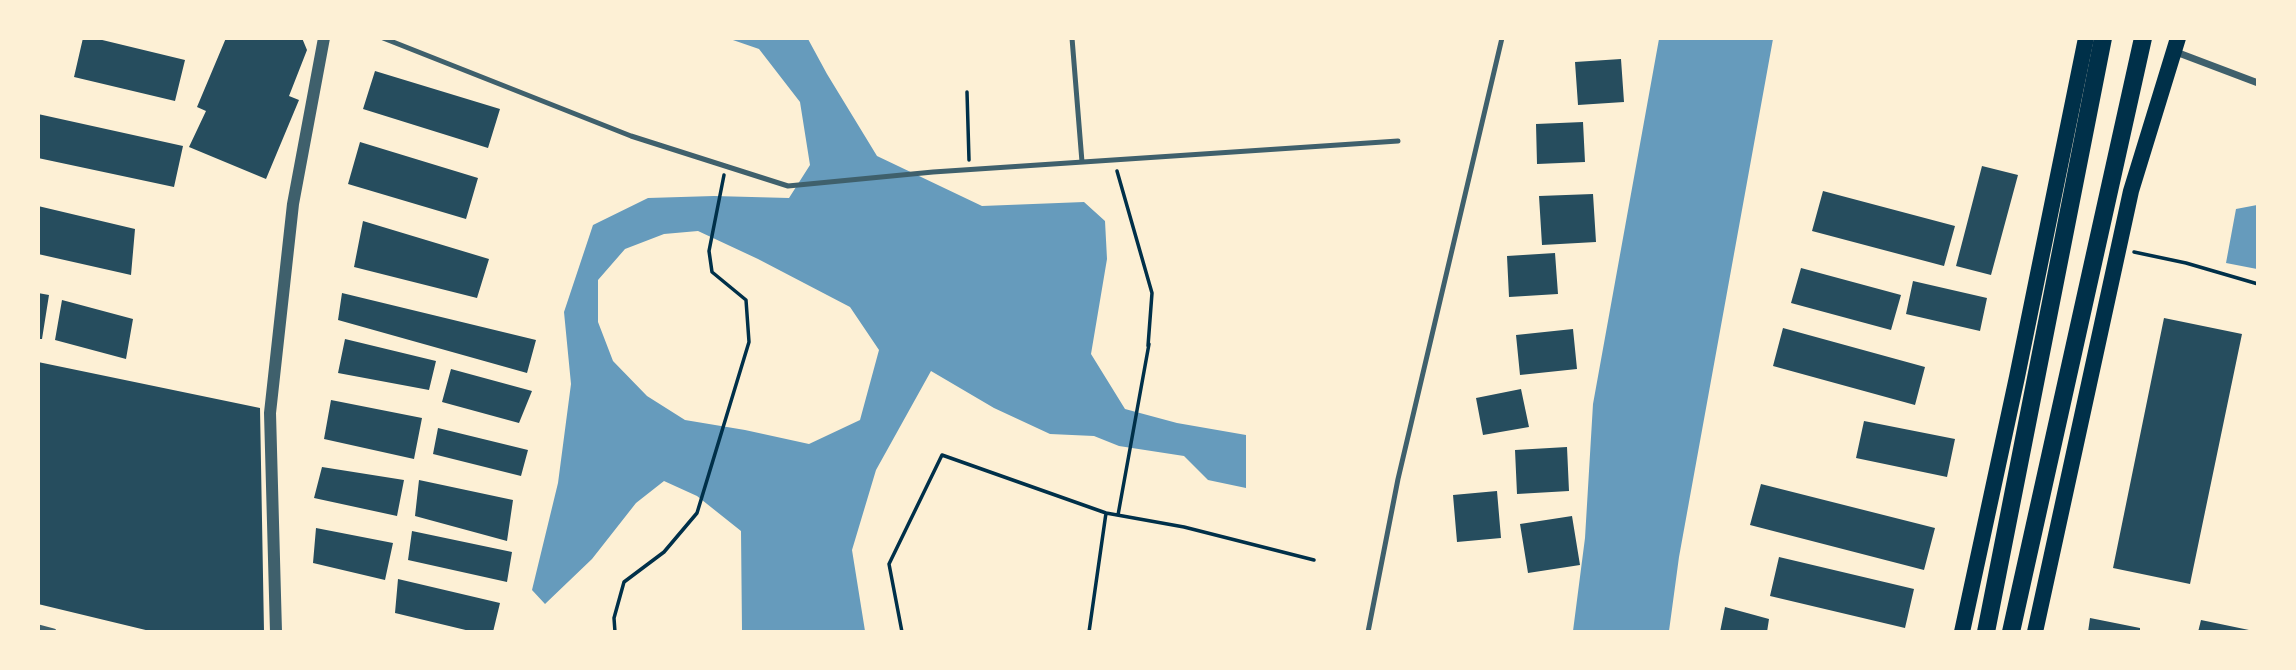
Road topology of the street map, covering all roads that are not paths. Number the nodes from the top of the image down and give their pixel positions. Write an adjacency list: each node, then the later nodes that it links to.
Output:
1 (324, 38): 14 (street)
2 (383, 38): 11 (lane)
3 (1072, 38): 11 (lane)
4 (1503, 38): 15 (lane)
5 (2086, 38): 16 (main road)
6 (2103, 38): 17 (highway)
7 (2143, 38): 18 (highway)
8 (2177, 45): 9 (street); 19 (main road)
9 (2258, 83)
10 (1398, 141): 11 (lane)
11 (1082, 162)
12 (38, 628): 13 (street)
13 (53, 632)
14 (276, 632)
15 (1368, 632)
16 (1962, 632)
17 (1986, 632)
18 (2011, 632)
19 (2035, 632)

